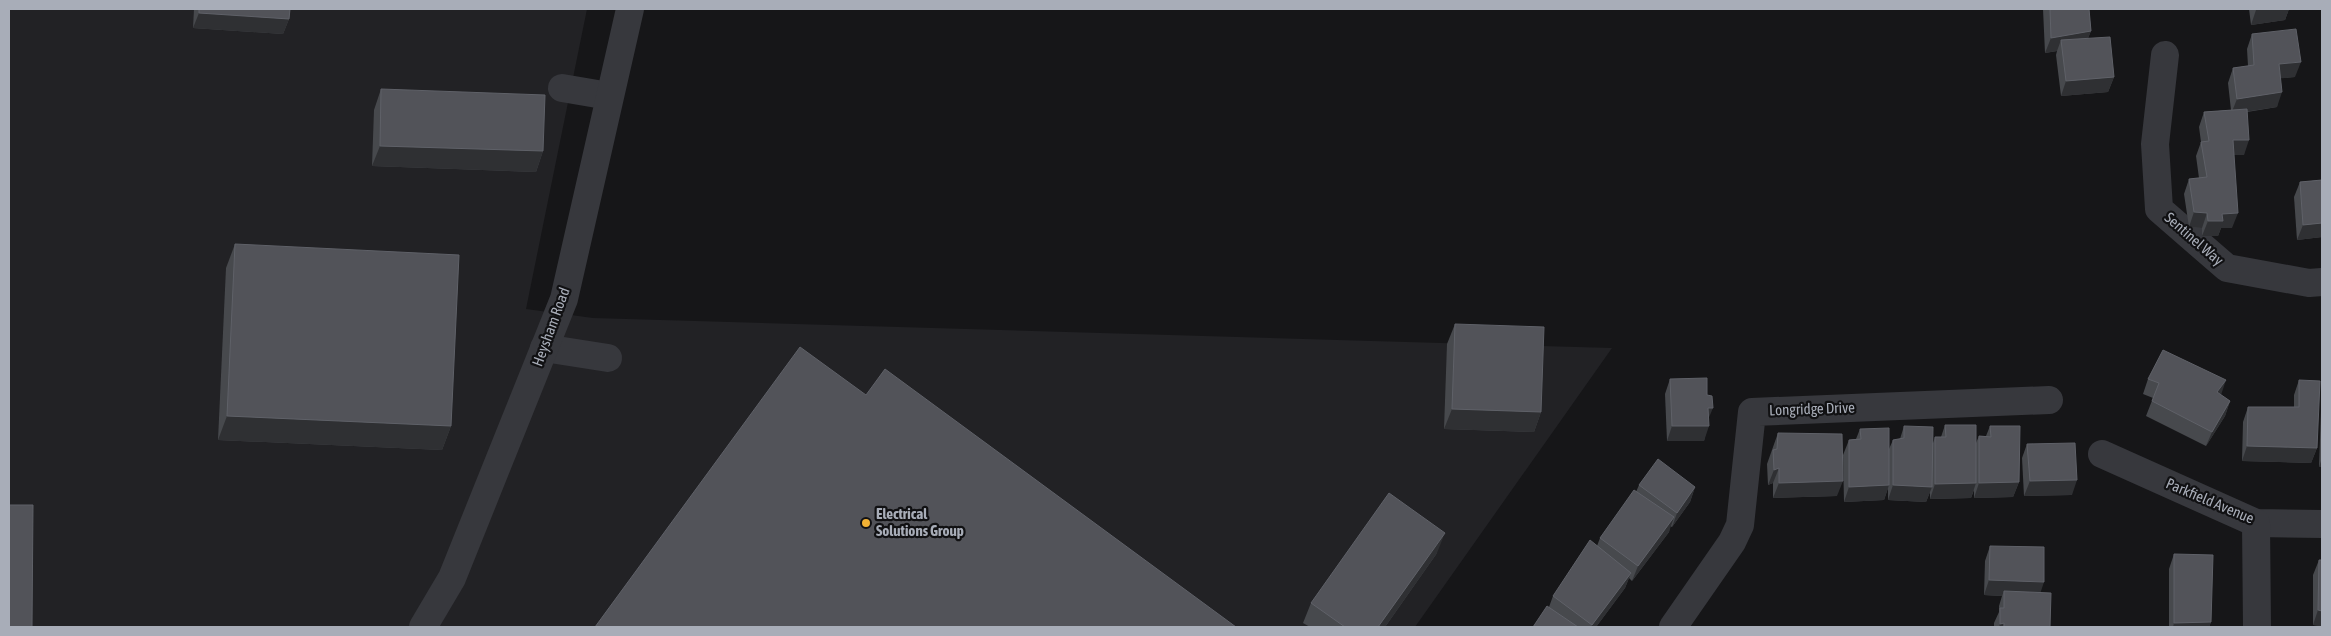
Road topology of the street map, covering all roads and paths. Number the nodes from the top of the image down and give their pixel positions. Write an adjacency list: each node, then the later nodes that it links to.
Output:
1 (630, 9): 4 (street, Heysham Road)
2 (2164, 55): 5 (street, Sentinel Way)
3 (562, 88): 4 (street)
4 (609, 96): 6 (street, Heysham Road)
5 (2322, 282)
6 (544, 348): 7 (street); 12 (street, Heysham Road)
7 (608, 358)
8 (2049, 400): 13 (street, Longridge Drive)
9 (2102, 454): 10 (street, Parkfield Avenue)
10 (2256, 522): 11 (street, Parkfield Avenue); 14 (street)
11 (2322, 524)
12 (423, 627)
13 (1673, 627)
14 (2257, 627)

